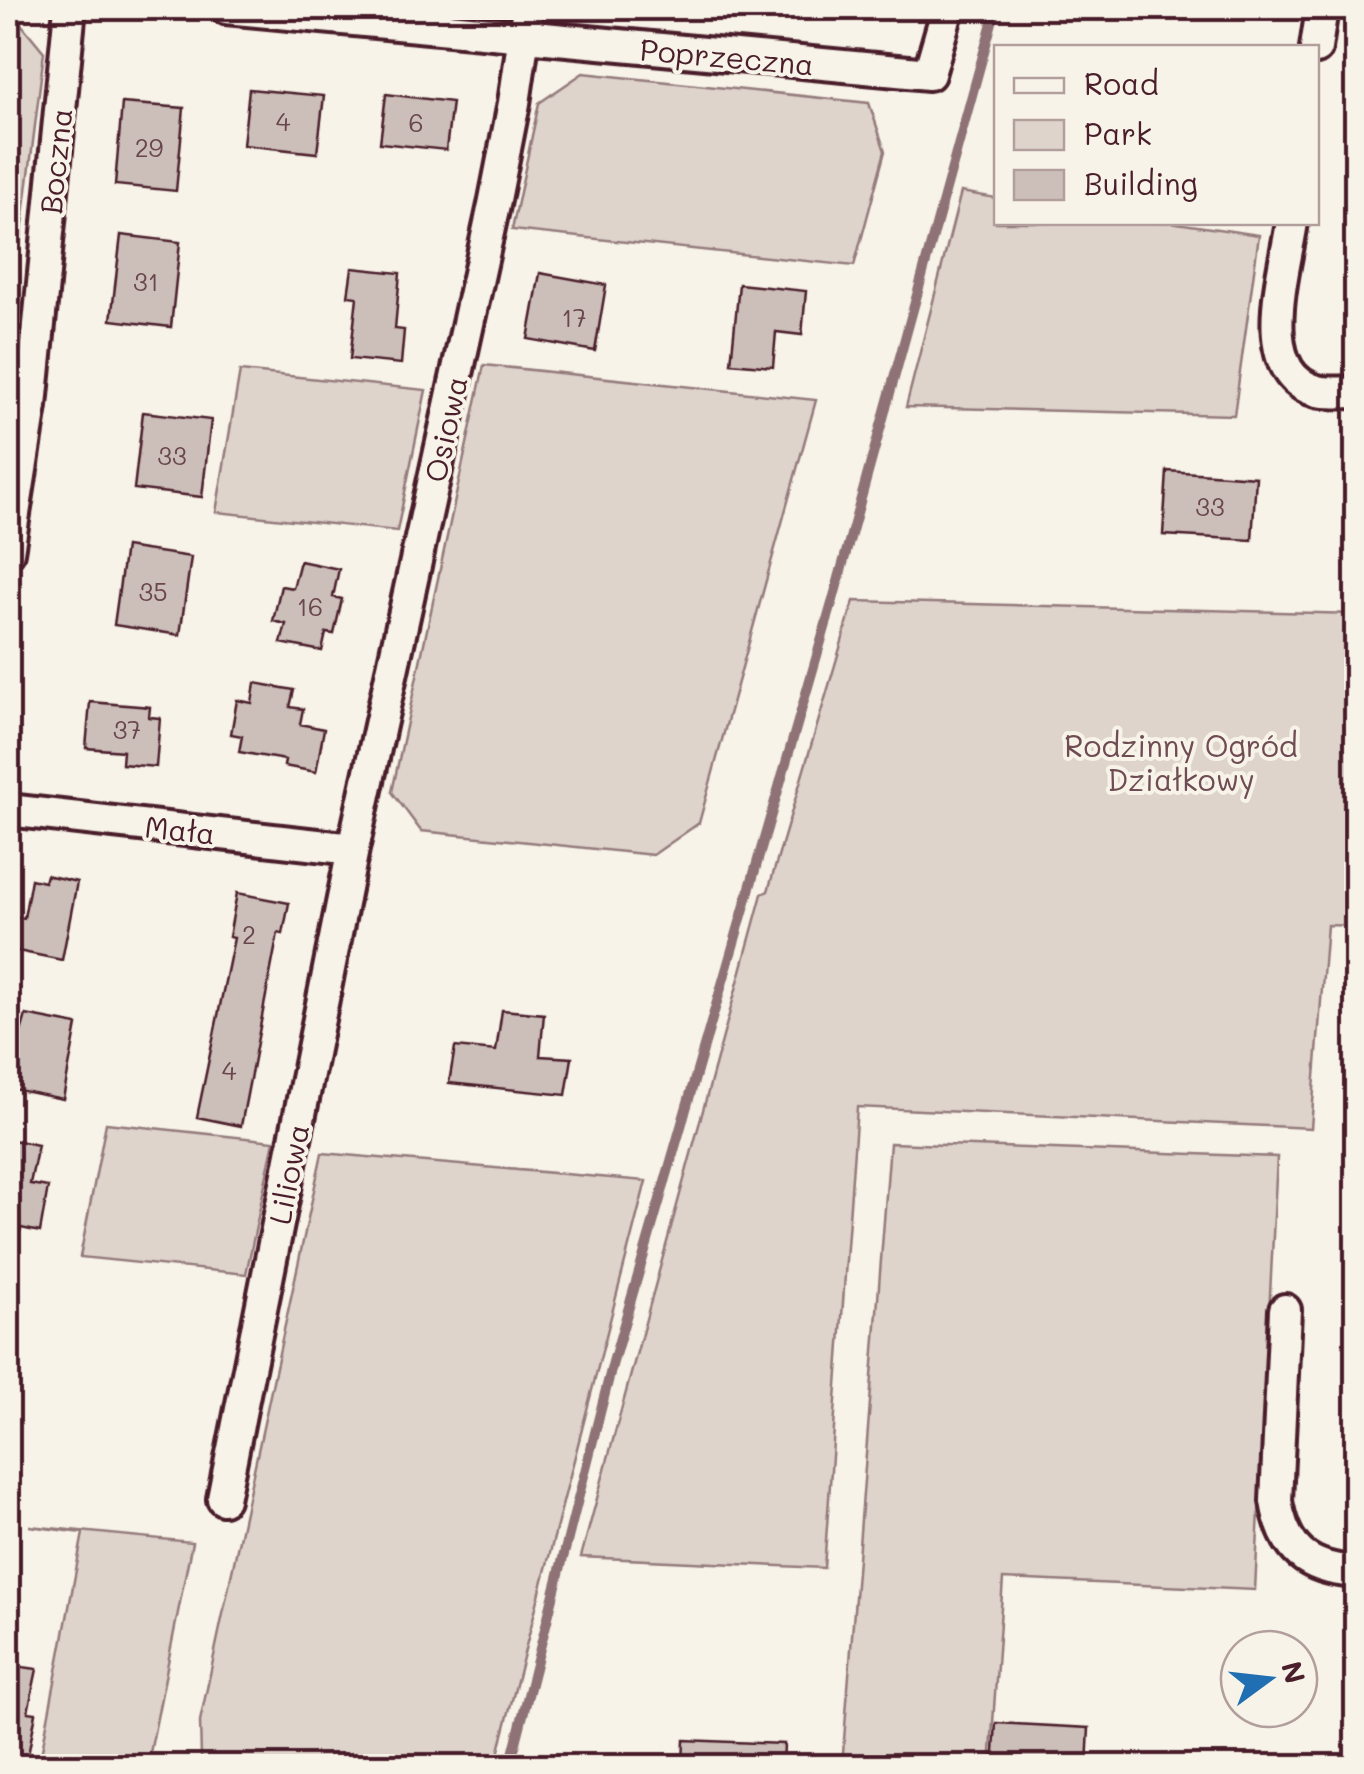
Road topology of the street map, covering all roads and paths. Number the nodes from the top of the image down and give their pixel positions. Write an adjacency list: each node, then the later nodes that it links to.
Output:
1 (70, 8): 9 (street, Boczna)
2 (226, 8): 5 (street, Poprzeczna)
3 (948, 8): 5 (street, Poprzeczna)
4 (1322, 8): 6 (street)
5 (526, 22): 12 (street, Osiowa)
6 (1316, 45)
7 (1292, 225): 8 (street)
8 (1356, 392)
9 (19, 405): 10 (street, Boczna)
10 (8, 552)
11 (8, 810): 12 (street, Mała)
12 (353, 848): 14 (street, Liliowa)
13 (1286, 1310): 15 (street)
14 (223, 1499)
15 (1356, 1572)

